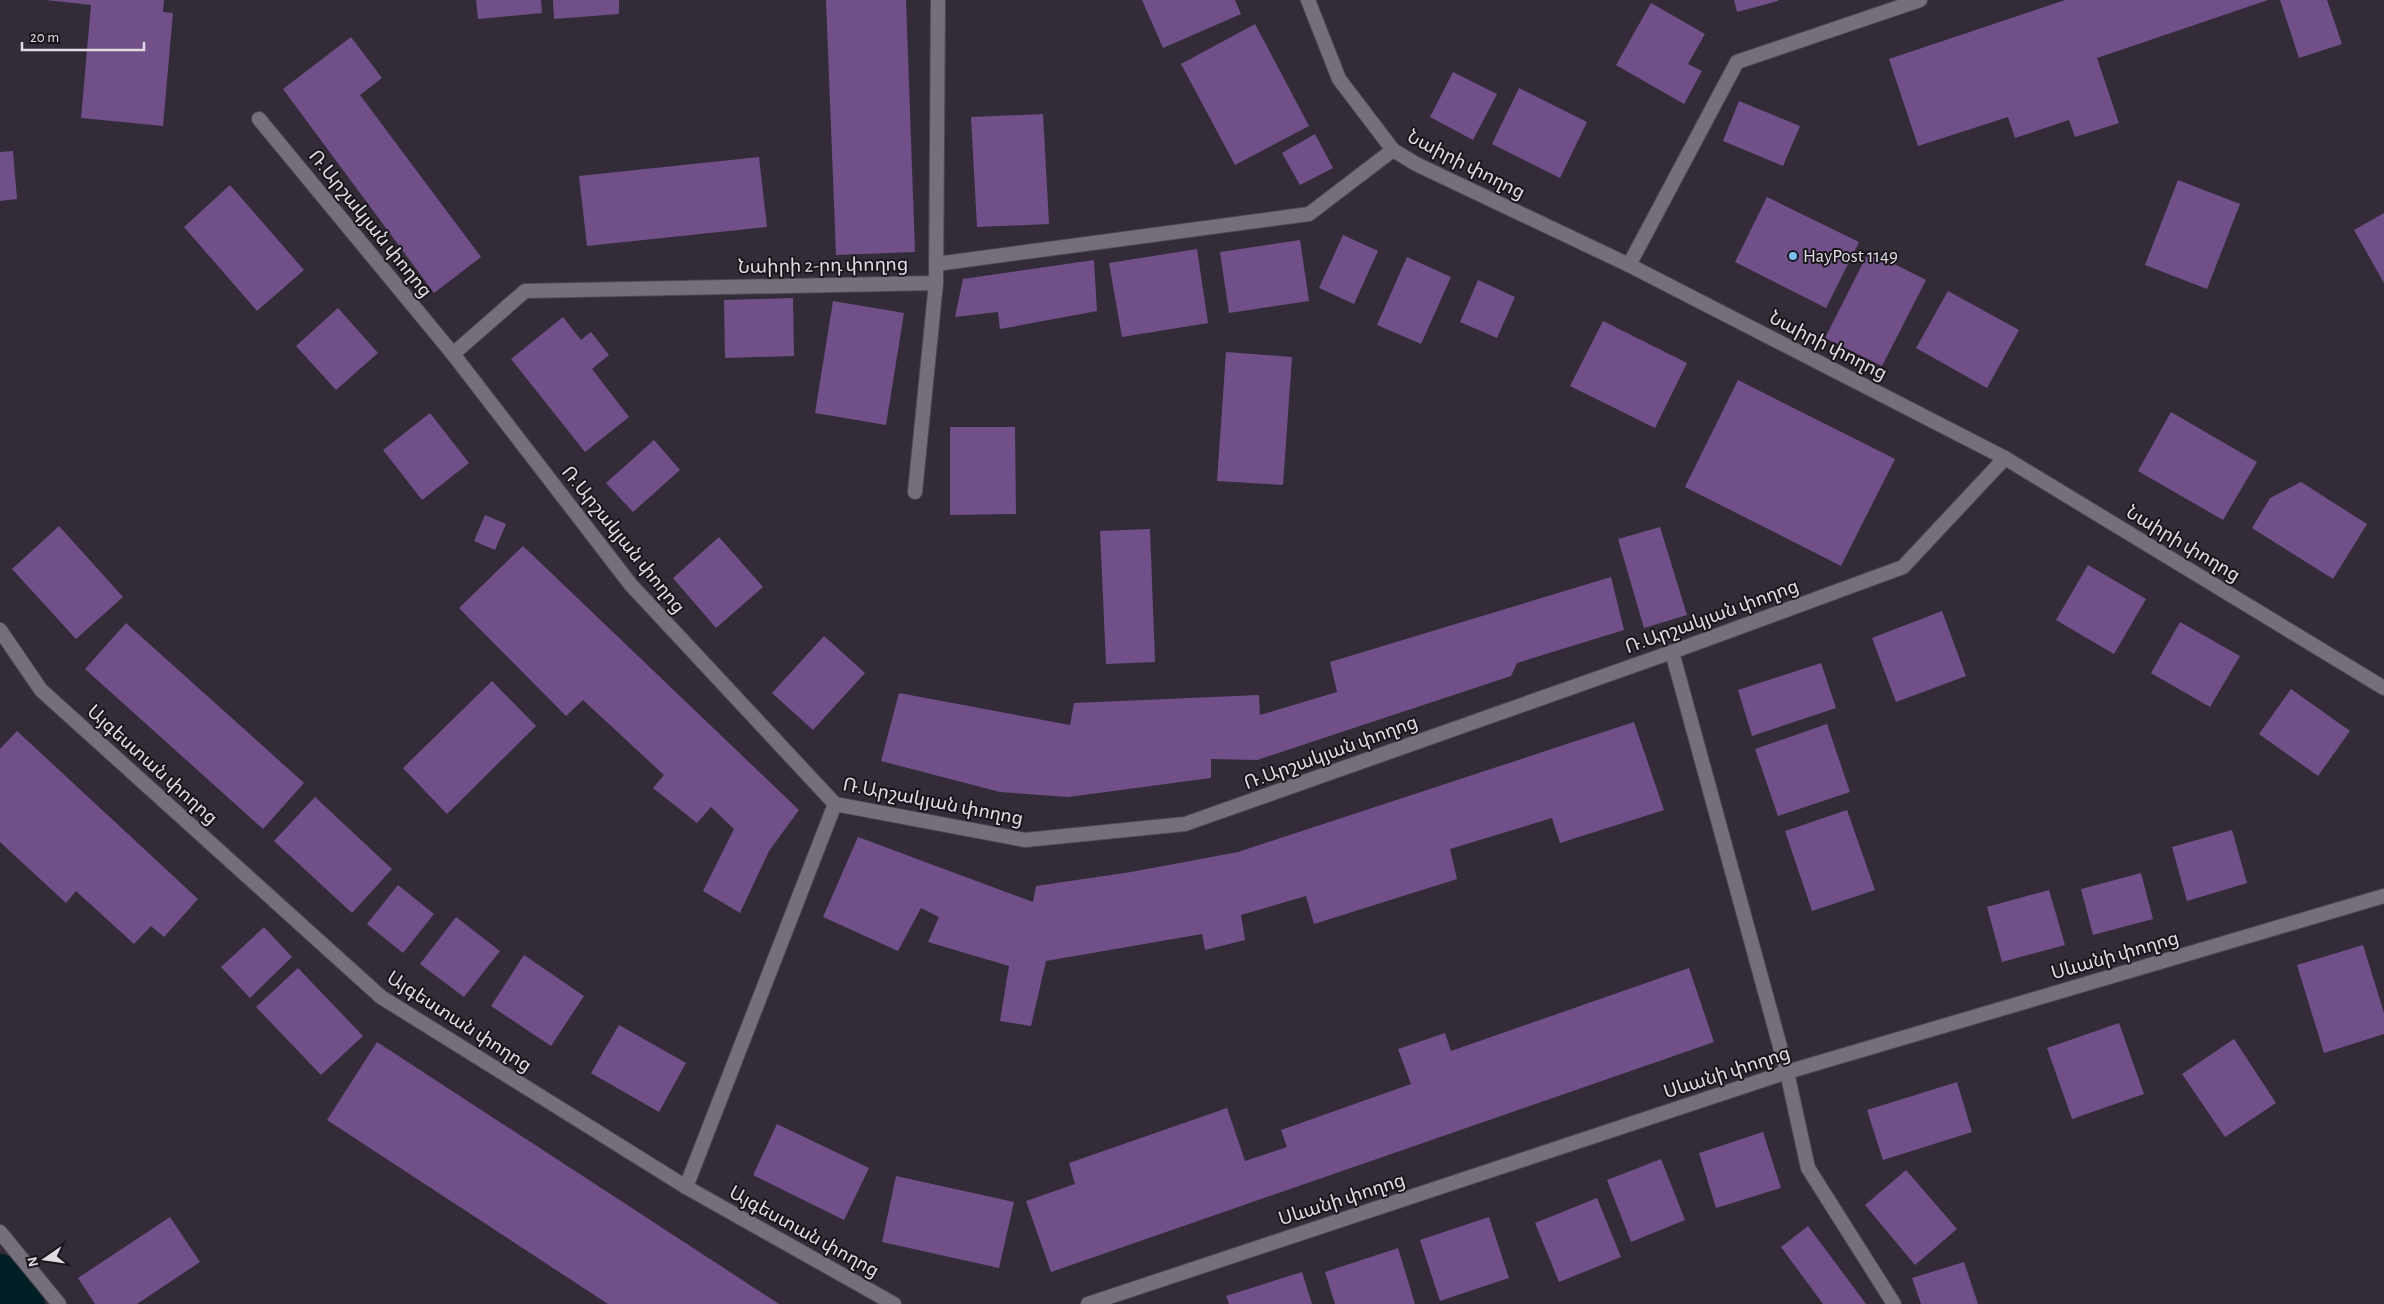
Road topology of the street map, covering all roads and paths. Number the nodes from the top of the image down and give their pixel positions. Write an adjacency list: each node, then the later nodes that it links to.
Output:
1 (938, 0): 6 (street, Նաիրի 2-րդ փողոց)
2 (1308, 0): 5 (street, Նաիրի փողոց)
3 (1920, 0): 7 (street)
4 (259, 119): 9 (street, Ռ.Արշակյան փողոց)
5 (1393, 150): 6 (street); 7 (street, Նաիրի փողոց)
6 (936, 264): 8 (street, Նաիրի 2-րդ փողոց)
7 (1629, 266): 10 (street, Նաիրի փողոց)
8 (936, 283): 9 (street, Նաիրի 2-րդ փողոց); 11 (street)
9 (453, 354): 15 (street, Ռ.Արշակյան փողոց)
10 (2005, 458): 13 (street, Ռ.Արշակյան փողոց); 14 (street, Նաիրի փողոց)
11 (915, 492)
12 (0, 630): 18 (street, Այգեստան փողոց)
13 (1672, 652): 15 (street, Ռ.Արշակյան փողոց); 17 (street)
14 (2384, 688)
15 (834, 804): 18 (street)
16 (2384, 896): 17 (street, Սևանի փողոց)
17 (1788, 1072): 22 (street, Սևանի փողոց); 23 (street)
18 (686, 1187): 21 (street, Այգեստան փողոց)
19 (0, 1232): 20 (street)
20 (59, 1304)
21 (894, 1304)
22 (1088, 1304)
23 (1894, 1304)

